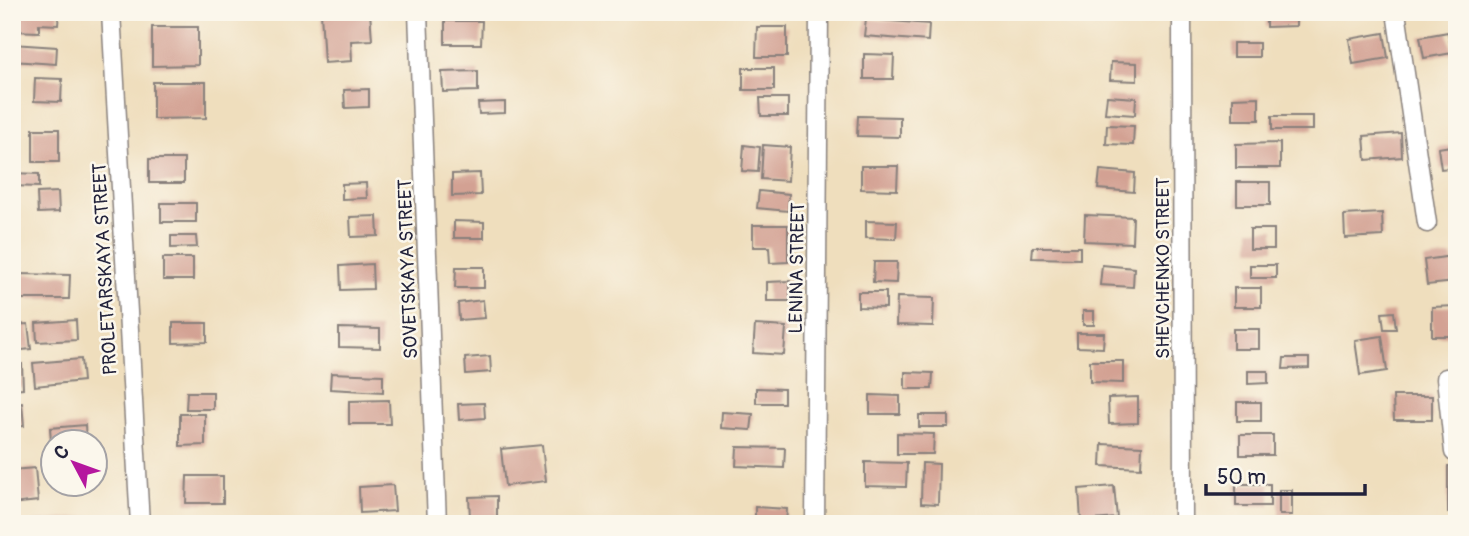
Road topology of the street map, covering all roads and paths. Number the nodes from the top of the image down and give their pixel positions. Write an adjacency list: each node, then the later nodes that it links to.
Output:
1 (111, 12): 9 (street, PROLETARSKAYA STREET)
2 (418, 12): 10 (street, SOVETSKAYA STREET)
3 (819, 12): 11 (street, LENINA STREET)
4 (1182, 12): 12 (street, SHEVCHENKO STREET)
5 (1396, 12): 6 (street)
6 (1427, 223)
7 (1457, 377): 8 (street)
8 (1454, 452)
9 (140, 524)
10 (437, 524)
11 (815, 524)
12 (1183, 524)

